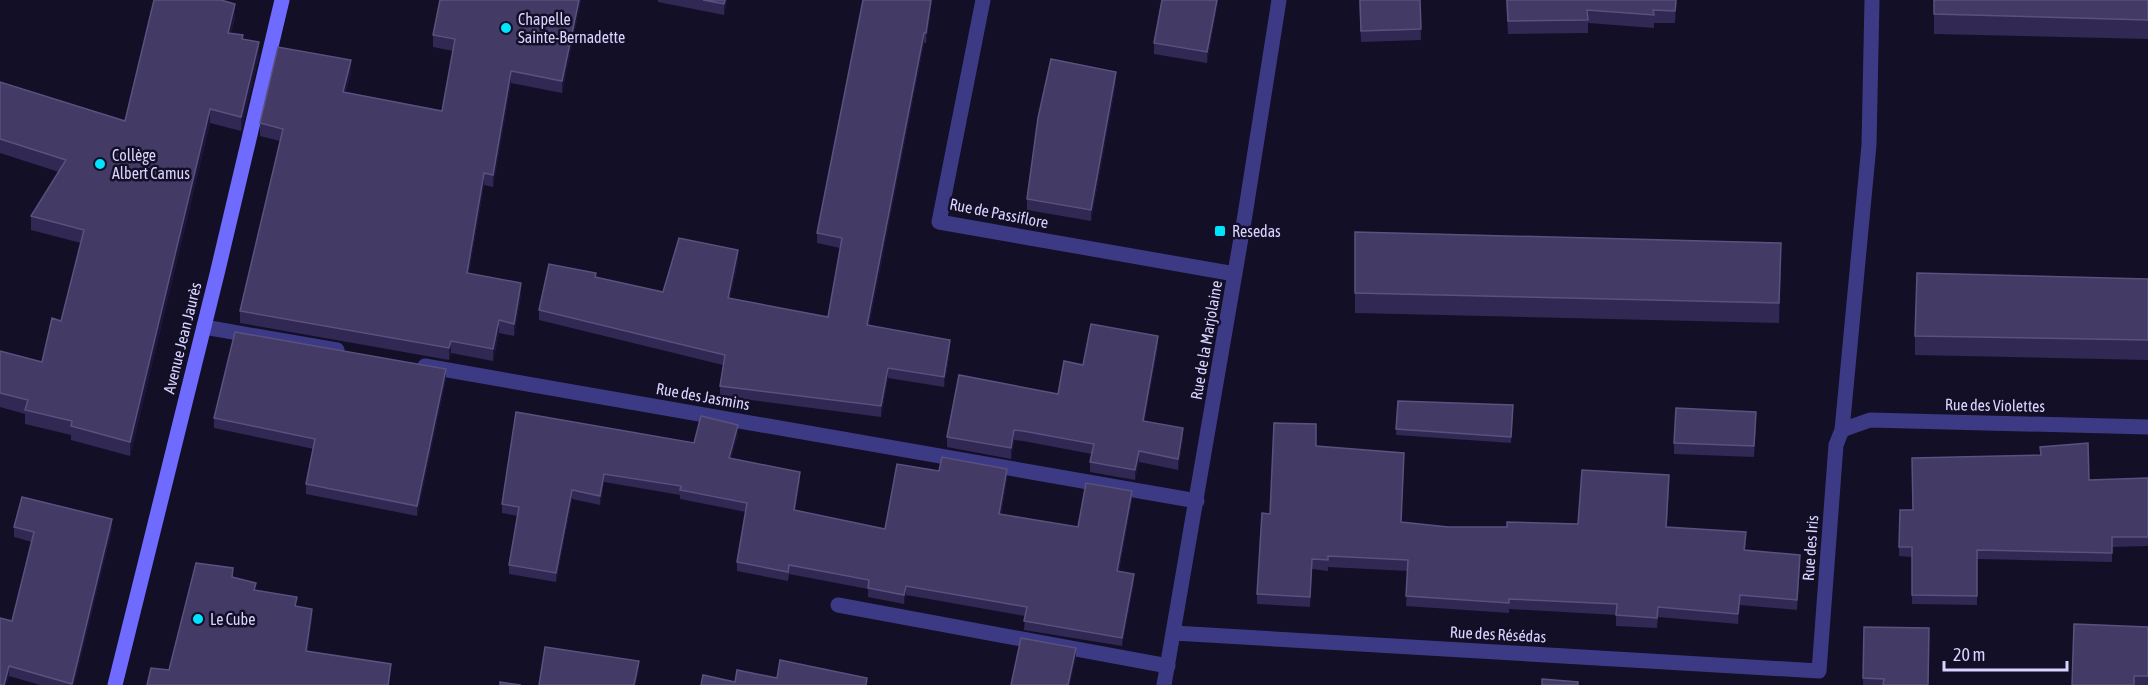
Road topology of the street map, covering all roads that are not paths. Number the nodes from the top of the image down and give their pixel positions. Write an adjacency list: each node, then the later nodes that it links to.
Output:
1 (282, 0): 6 (main road, Avenue Jean Jaurès)
2 (982, 0): 5 (street, Rue de Passiflore)
3 (1280, 0): 5 (street, Rue de la Marjolaine)
4 (1872, 0): 10 (street, Rue des Iris)
5 (1235, 274): 11 (street, Rue de la Marjolaine)
6 (204, 327): 7 (street); 16 (main road, Avenue Jean Jaurès)
7 (356, 354)
8 (415, 364): 11 (street, Rue des Jasmins)
9 (2148, 427): 10 (street, Rue des Violettes)
10 (1842, 430): 15 (street, Rue des Iris)
11 (1197, 501): 13 (street, Rue de la Marjolaine)
12 (838, 605): 14 (street)
13 (1174, 633): 14 (street, Rue de la Marjolaine); 15 (street, Rue des Résédas)
14 (1168, 666): 17 (street, Rue de la Marjolaine)
15 (1819, 671)
16 (115, 685)
17 (1164, 685)

